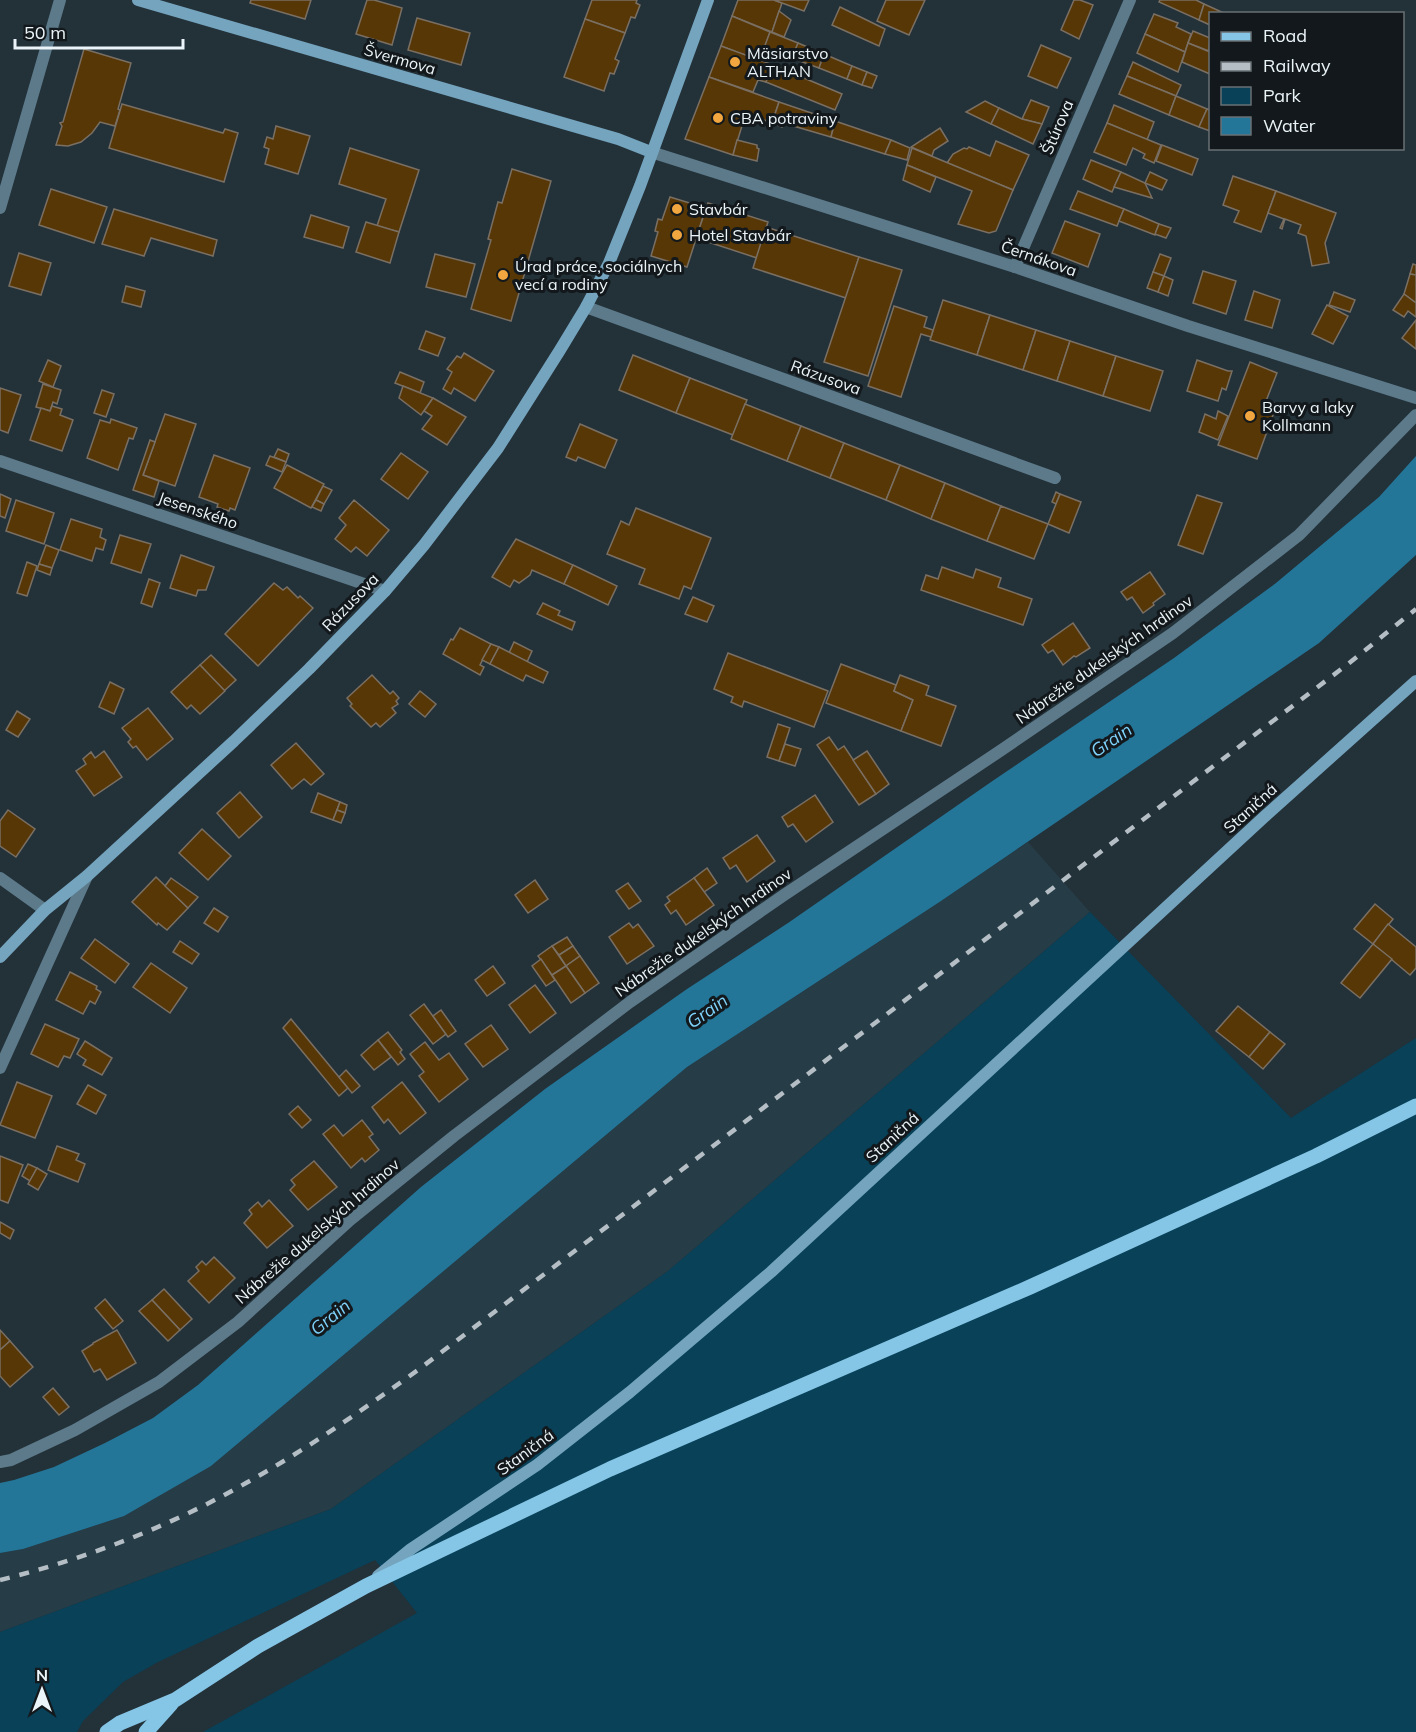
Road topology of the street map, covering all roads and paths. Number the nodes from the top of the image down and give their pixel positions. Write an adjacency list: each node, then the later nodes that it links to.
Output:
1 (60, 0): 6 (street)
2 (138, 0): 5 (street, Švermova)
3 (708, 0): 5 (street, Rázusova)
4 (1130, 0): 7 (street, Štúrova)
5 (651, 152): 7 (street, Černákova); 8 (street, Rázusova)
6 (0, 208)
7 (1015, 267): 9 (street, Černákova)
8 (586, 306): 12 (street, Rázusova); 13 (street, Rázusova)
9 (1416, 398)
10 (1416, 415): 21 (street, Nábrežie dukelských hrdinov)
11 (0, 461): 13 (street, Jesenského)
12 (1055, 478)
13 (385, 591): 15 (street, Rázusova)
14 (1416, 681): 22 (street, Staničná)
15 (87, 876): 17 (street, Rázusova); 19 (street, Rázusova)
16 (0, 878): 17 (street)
17 (45, 910): 18 (street, Rázusova)
18 (0, 957)
19 (0, 1068)
20 (1416, 1106): 22 (main road)
21 (0, 1462)
22 (366, 1586): 23 (main road)
23 (175, 1700): 24 (main road); 25 (main road)
24 (107, 1732)
25 (146, 1732)

